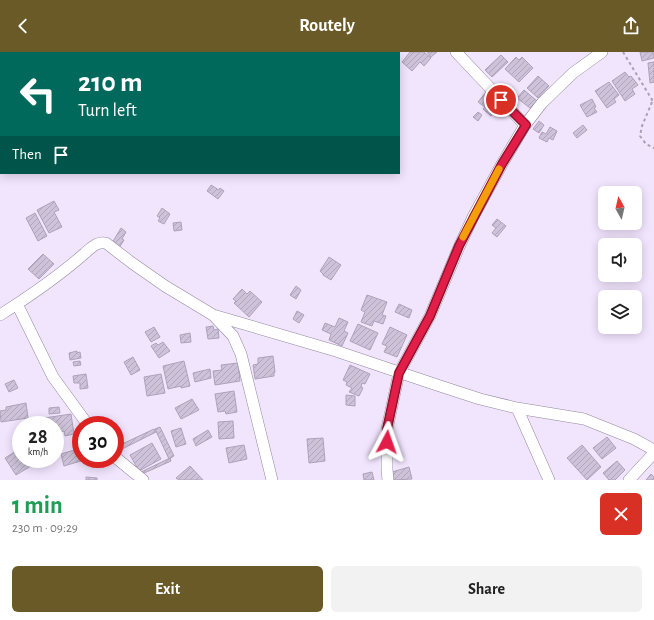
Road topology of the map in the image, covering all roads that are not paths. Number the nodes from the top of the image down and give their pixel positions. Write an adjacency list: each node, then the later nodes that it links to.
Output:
1 (456, 52): 3 (street)
2 (602, 52): 3 (street)
3 (526, 125): 7 (street)
4 (18, 304): 5 (street); 6 (street); 9 (street)
5 (0, 315)
6 (213, 315): 7 (street); 14 (street)
7 (399, 373): 8 (street); 15 (street)
8 (517, 408): 10 (street); 16 (street)
9 (81, 416)
10 (654, 450)
11 (654, 453): 17 (street)
12 (124, 464): 13 (street)
13 (143, 480)
14 (272, 480)
15 (388, 480)
16 (549, 480)
17 (629, 480)

